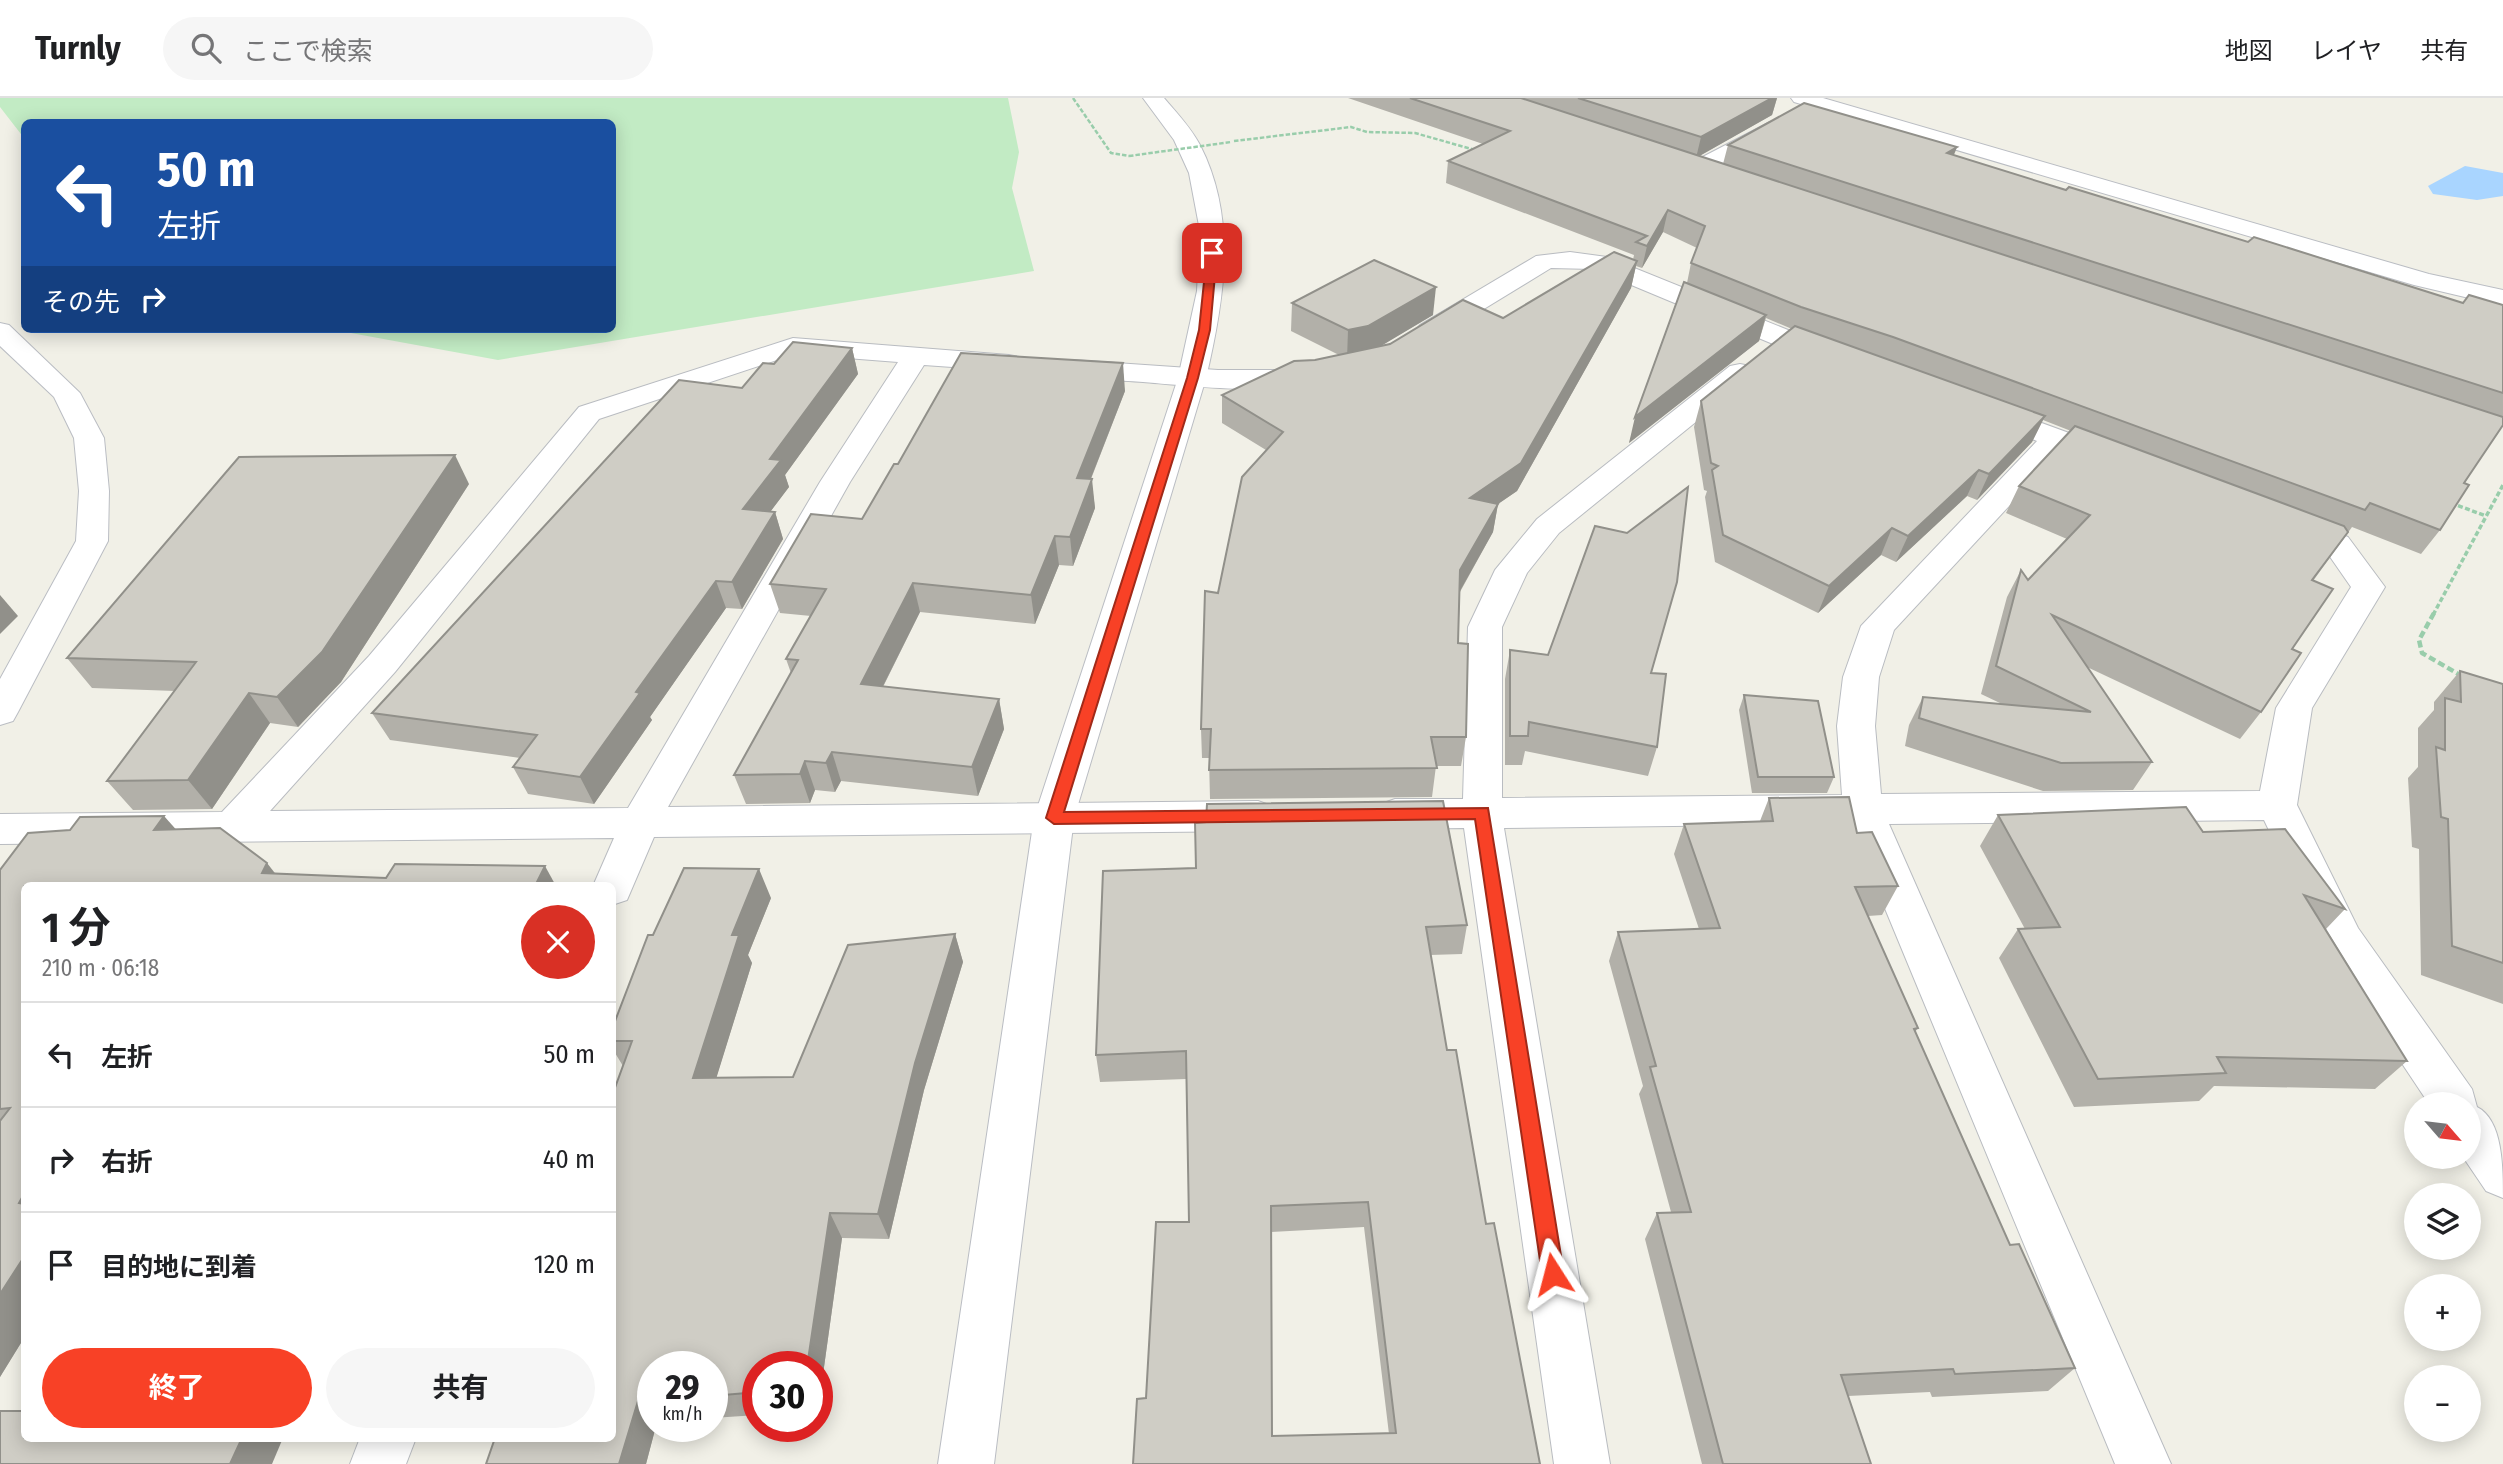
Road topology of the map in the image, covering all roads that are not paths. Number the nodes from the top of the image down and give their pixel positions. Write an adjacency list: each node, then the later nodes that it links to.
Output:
1 (1153, 98): 13 (street)
2 (1808, 100): 4 (street); 6 (street)
3 (1673, 160): 4 (street)
4 (1699, 168): 5 (street)
5 (1725, 177)
6 (2503, 298)
7 (0, 331): 18 (street)
8 (1783, 338): 9 (street); 11 (street); 21 (street)
9 (1410, 343)
10 (916, 356): 13 (street); 25 (street); 26 (street)
11 (1860, 364)
12 (1325, 374): 13 (street)
13 (1192, 378): 24 (street)
14 (1965, 403): 15 (street)
15 (2056, 438): 16 (street); 20 (street)
16 (2133, 467)
17 (2260, 515): 19 (street)
18 (0, 712)
19 (2277, 805): 20 (street); 29 (street)
20 (1863, 808): 21 (street); 36 (street)
21 (1482, 813): 22 (street); 35 (street)
22 (1357, 814)
23 (1288, 815): 24 (street)
24 (1054, 818): 25 (street); 34 (street)
25 (640, 822): 26 (street); 28 (street)
26 (233, 826): 27 (street)
27 (0, 829)
28 (615, 882)
29 (2447, 1092)
30 (2482, 1144): 31 (street)
31 (2503, 1175)
32 (386, 1442): 33 (street)
33 (378, 1464)
34 (965, 1464)
35 (1582, 1464)
36 (2143, 1464)

